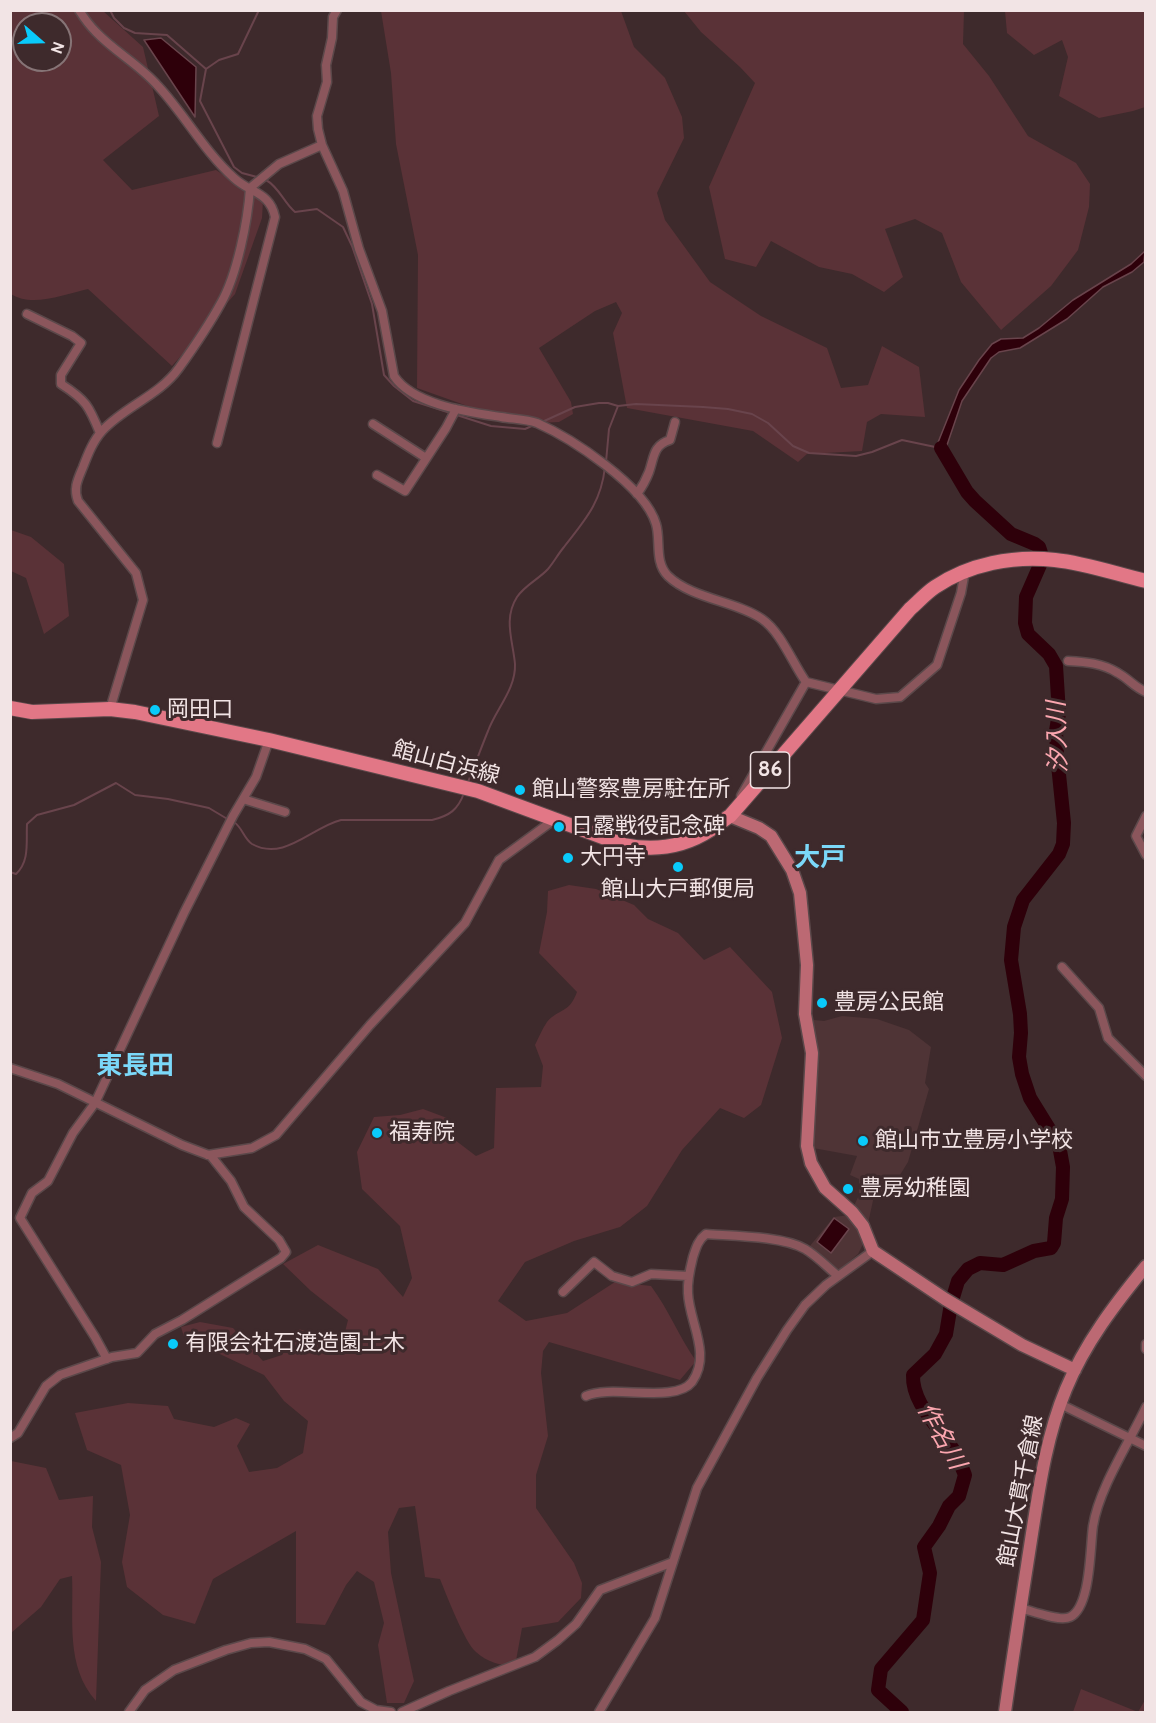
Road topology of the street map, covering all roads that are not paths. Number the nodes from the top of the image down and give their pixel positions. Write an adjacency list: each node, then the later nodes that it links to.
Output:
1 (79, 10): 4 (street)
2 (337, 10): 3 (street)
3 (322, 145): 4 (street); 6 (street)
4 (250, 188): 9 (street); 10 (street)
5 (27, 314): 9 (street)
6 (453, 414): 11 (street); 13 (street)
7 (675, 422): 13 (street)
8 (373, 424): 11 (street)
9 (100, 433): 21 (street)
10 (217, 443)
11 (426, 458): 12 (street)
12 (377, 475)
13 (637, 494): 17 (street)
14 (965, 571): 15 (main road, 館山白浜線 / 86); 18 (main road, 館山白浜線 / 86); 18 (street)
15 (1146, 581)
16 (1068, 661): 19 (street)
17 (806, 682): 18 (street); 25 (street)
18 (839, 690): 25 (main road, 館山白浜線 / 86)
19 (1146, 692)
20 (10, 708): 21 (main road, 館山白浜線 / 86)
21 (110, 709): 22 (main road, 館山白浜線 / 86)
22 (269, 740): 23 (street); 27 (main road, 館山白浜線 / 86)
23 (243, 799): 24 (street); 32 (street)
24 (285, 812)
25 (730, 816): 27 (main road, 館山白浜線 / 86); 34 (street)
26 (1146, 816): 28 (street)
27 (555, 819): 33 (street)
28 (1146, 855)
29 (1062, 967): 31 (street)
30 (10, 1068): 32 (street)
31 (1146, 1076)
32 (95, 1103): 33 (street); 41 (street)
33 (208, 1155): 41 (street)
34 (873, 1251): 37 (street); 42 (street)
35 (1146, 1266): 42 (street, 館山大貫千倉線)
36 (688, 1276): 37 (street); 38 (street); 43 (street)
37 (838, 1276): 49 (street)
38 (563, 1292)
39 (1146, 1344): 40 (street)
40 (1146, 1349)
41 (107, 1359): 46 (street)
42 (1075, 1370): 44 (street, 館山大貫千倉線)
43 (586, 1396)
44 (1060, 1404): 47 (street); 50 (street, 館山大貫千倉線)
45 (1146, 1407): 47 (street)
46 (10, 1438)
47 (1131, 1439): 48 (street); 50 (street)
48 (1146, 1446)
49 (673, 1562): 53 (street); 54 (street)
50 (1020, 1608): 55 (street, 館山大貫千倉線)
51 (129, 1713): 52 (street)
52 (391, 1713)
53 (402, 1713)
54 (599, 1713)
55 (1005, 1713)

